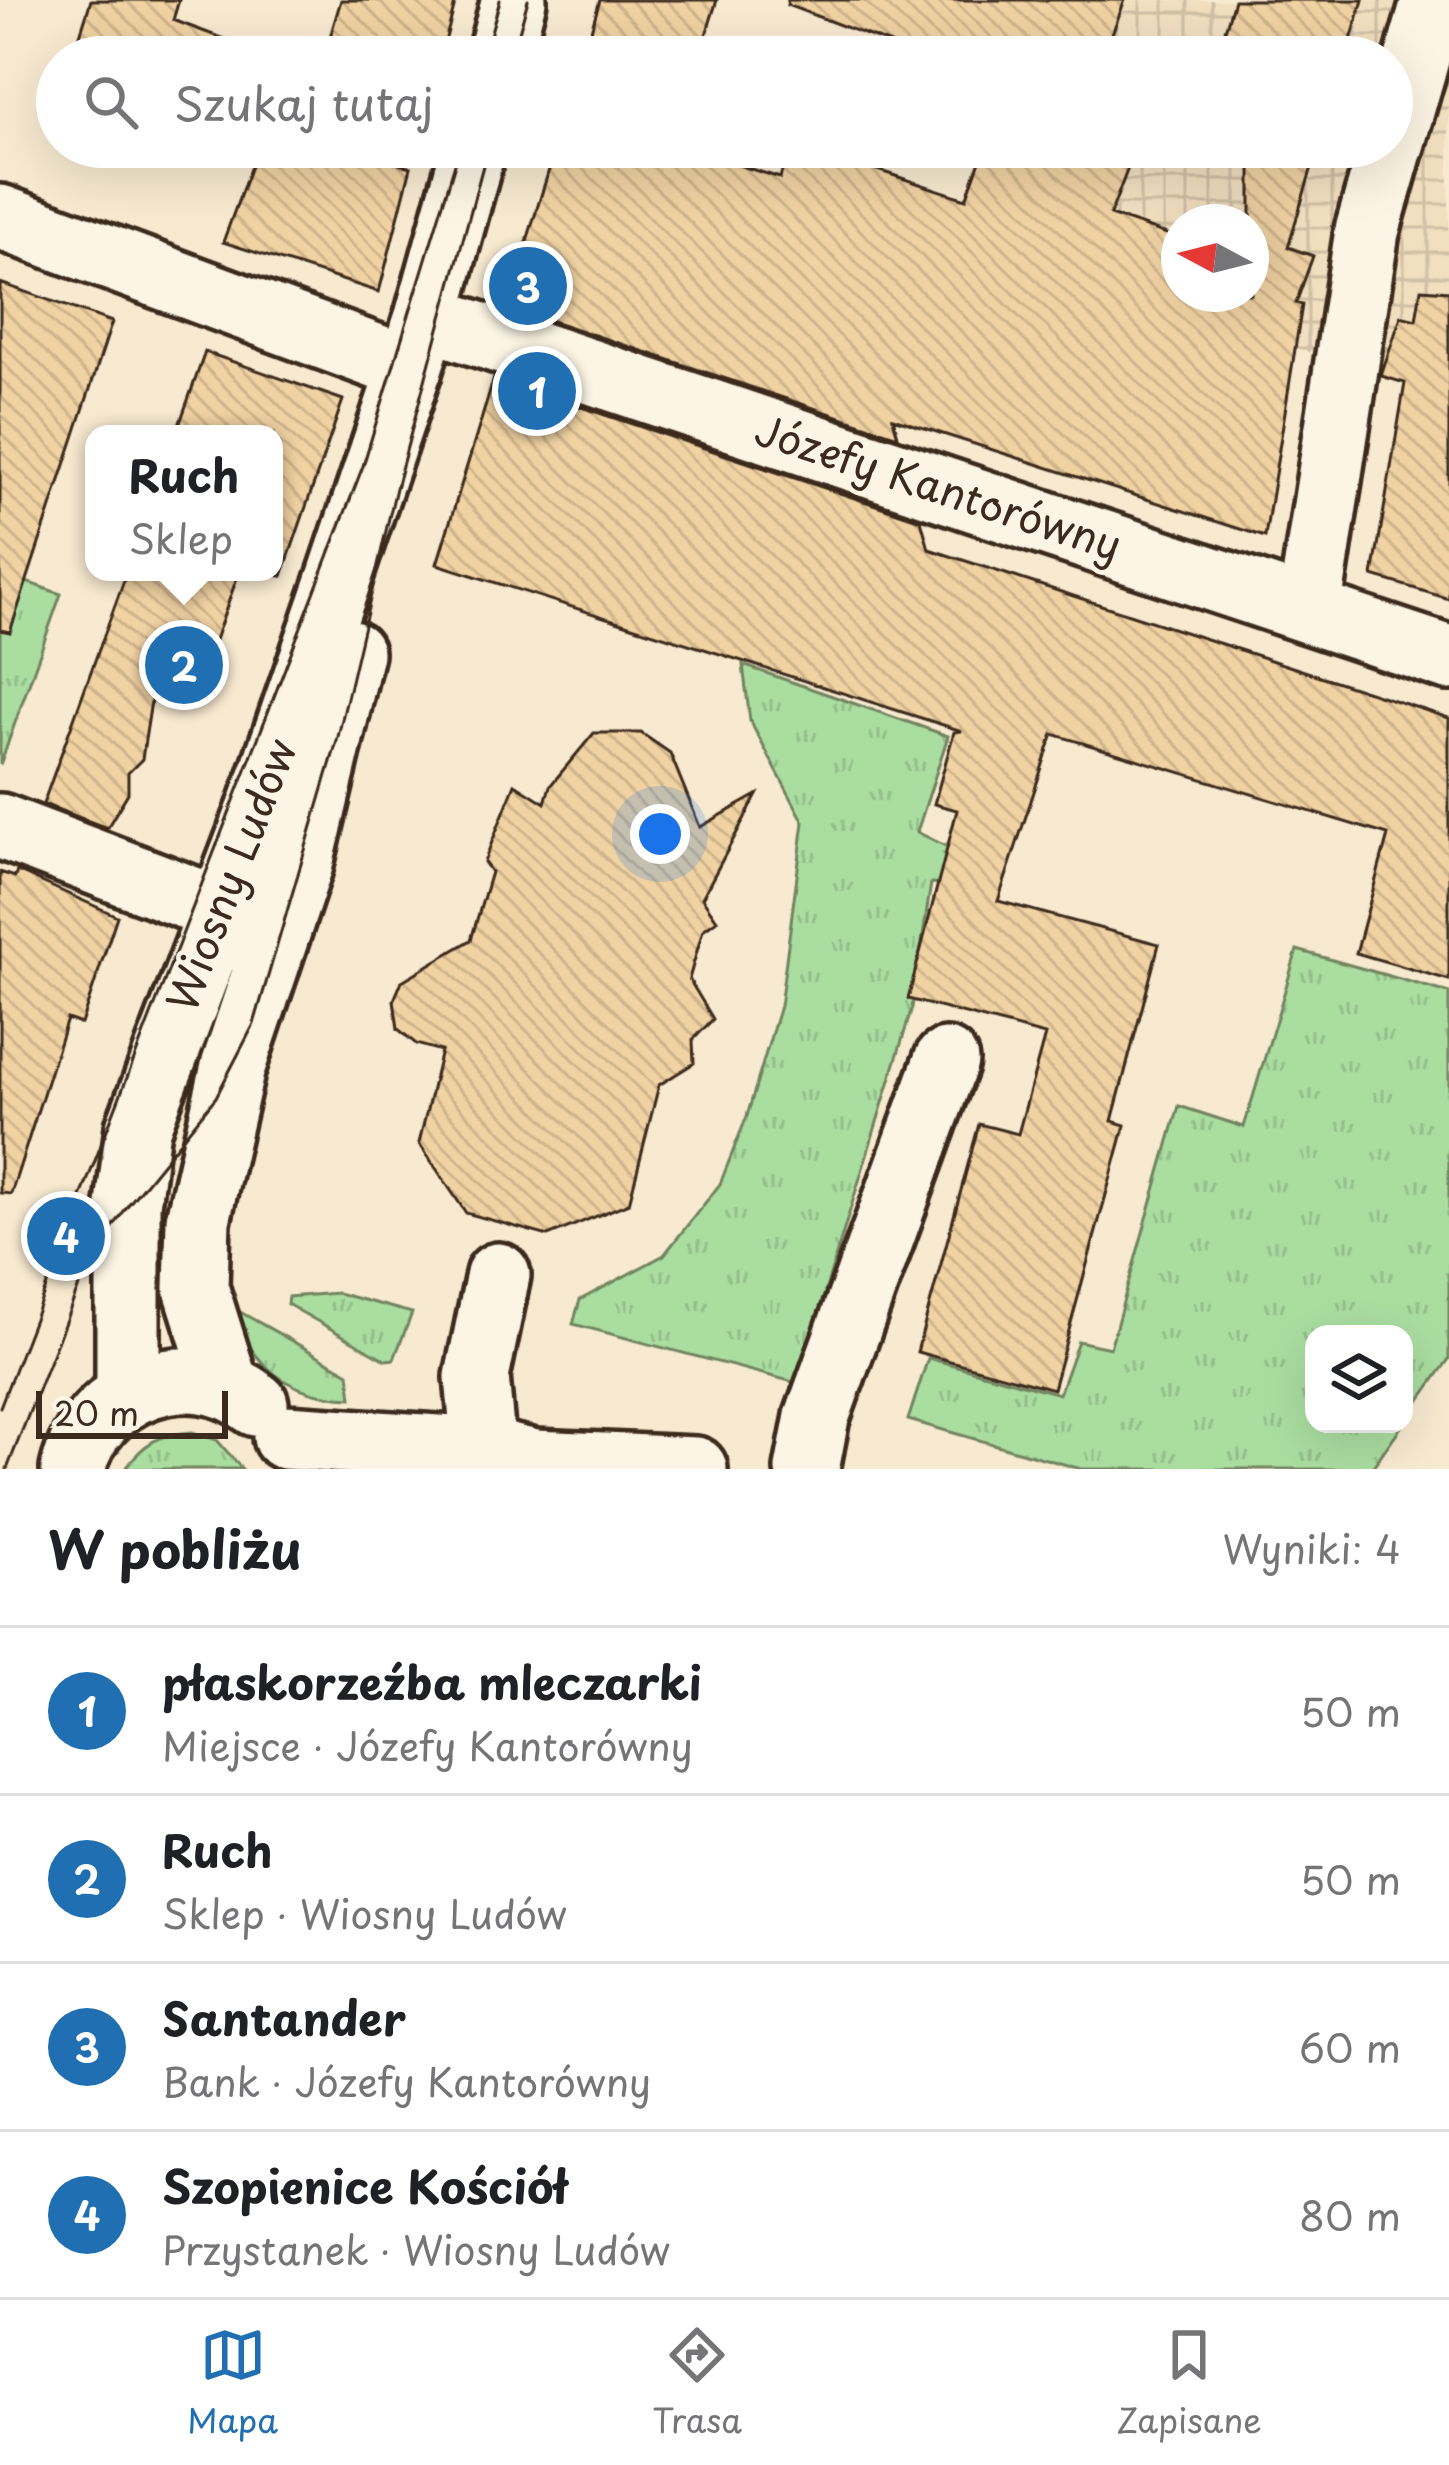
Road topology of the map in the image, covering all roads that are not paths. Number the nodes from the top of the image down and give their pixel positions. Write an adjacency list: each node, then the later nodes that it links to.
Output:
1 (514, 0): 3 (street)
2 (1434, 0): 4 (street)
3 (505, 36)
4 (1413, 73)
5 (467, 168): 8 (street, Wiosny Ludów)
6 (1386, 168): 9 (street)
7 (0, 217): 8 (street, Józefy Kantorówny)
8 (419, 343): 9 (street, Józefy Kantorówny); 12 (street, Wiosny Ludów); 13 (street, Wiosny Ludów)
9 (1309, 611): 10 (street, Józefy Kantorówny)
10 (1449, 658)
11 (0, 826): 12 (street)
12 (221, 910): 13 (street); 17 (street, Wiosny Ludów)
13 (269, 966): 16 (street, Wiosny Ludów)
14 (946, 1061): 22 (street)
15 (498, 1275): 19 (street)
16 (227, 1388): 17 (street); 18 (street)
17 (128, 1394): 20 (street)
18 (291, 1453): 19 (street)
19 (512, 1460): 21 (street)
20 (73, 1469)
21 (695, 1469)
22 (807, 1469)

